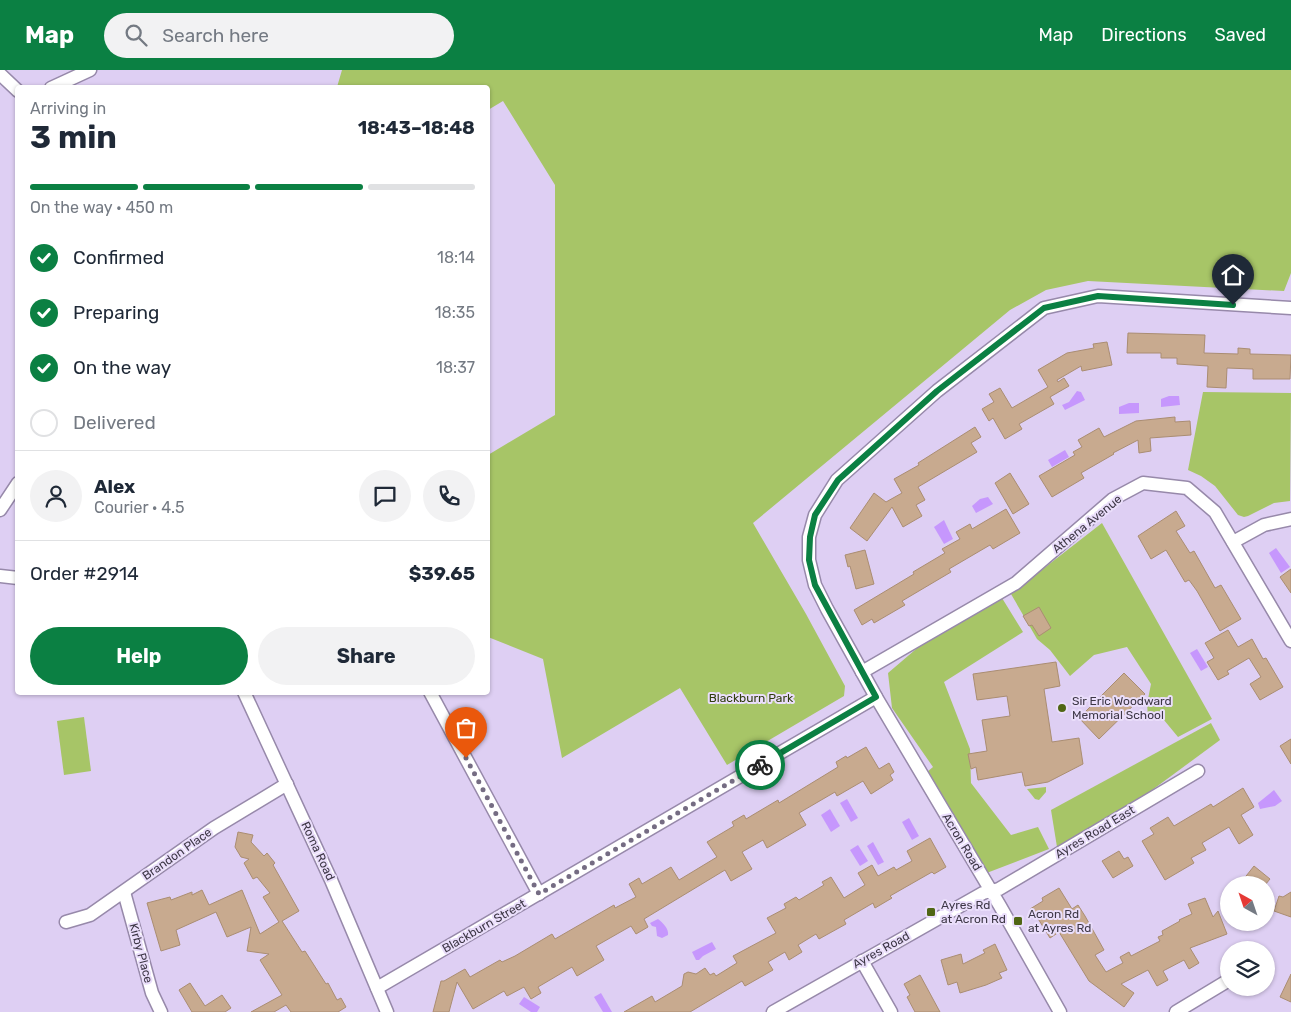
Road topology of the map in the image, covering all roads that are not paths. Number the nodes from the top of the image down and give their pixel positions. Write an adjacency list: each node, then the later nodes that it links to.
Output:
1 (90, 70): 3 (street)
2 (0, 74): 4 (street)
3 (58, 85)
4 (15, 88)
5 (1291, 308): 13 (street, Acron Road)
6 (15, 487): 7 (street)
7 (0, 510)
8 (1291, 519): 9 (street)
9 (1233, 542): 12 (street, Athena Avenue); 13 (street, Athena Avenue)
10 (0, 576): 11 (street)
11 (15, 578)
12 (1291, 641)
13 (862, 672): 16 (street, Acron Road)
14 (245, 695): 18 (street, Roma Road)
15 (432, 695): 21 (street)
16 (876, 697): 19 (street, Acron Road); 21 (street, Blackburn Street)
17 (1198, 771): 19 (street, Ayres Road East)
18 (287, 784): 20 (street, Brandon Place); 25 (street, Roma Road)
19 (991, 891): 23 (street, Ayres Road); 30 (street, Acron Road)
20 (124, 892): 22 (street, Brandon Place); 26 (street, Kirby Place)
21 (539, 894): 25 (street, Blackburn Street)
22 (66, 922)
23 (862, 961): 28 (street, Ayres Road); 29 (street)
24 (1220, 985): 31 (street)
25 (377, 988): 27 (street, Roma Road)
26 (161, 1012)
27 (387, 1012)
28 (773, 1012)
29 (891, 1012)
30 (1060, 1012)
31 (1176, 1012)

